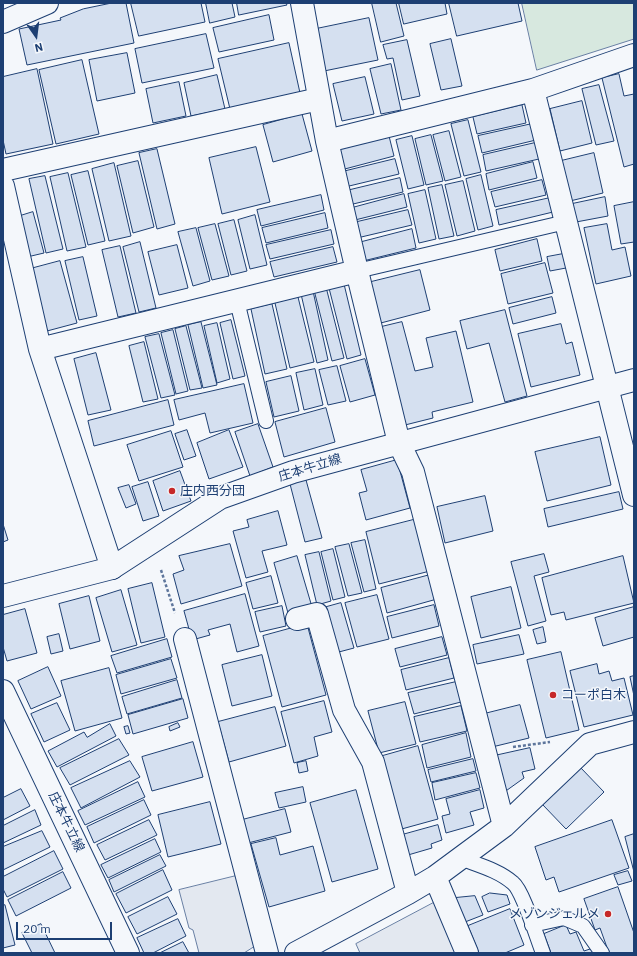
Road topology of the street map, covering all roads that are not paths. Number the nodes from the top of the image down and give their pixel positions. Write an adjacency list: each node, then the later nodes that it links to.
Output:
1 (47, 3): 3 (street)
2 (302, 3): 6 (street)
3 (3, 22)
4 (634, 55): 5 (street)
5 (533, 90): 7 (street); 10 (street)
6 (319, 99): 7 (street); 8 (street)
7 (327, 142): 11 (street)
8 (3, 170)
9 (3, 186): 13 (street)
10 (566, 222): 11 (lane); 15 (street)
11 (357, 271): 12 (street); 17 (street)
12 (237, 301): 13 (street); 16 (lane)
13 (40, 349): 19 (street)
14 (634, 380): 15 (street, 庄本牛立線)
15 (608, 386): 17 (street, 庄本牛立線); 18 (street)
16 (266, 421)
17 (399, 443): 19 (street, 庄本牛立線); 25 (street)
18 (634, 495)
19 (112, 568): 20 (street, 庄本牛立線)
20 (3, 596)
21 (297, 619): 28 (street)
22 (185, 639): 31 (street)
23 (3, 691): 30 (street, 庄本牛立線)
24 (634, 732): 25 (street)
25 (504, 826): 26 (street)
26 (460, 858): 27 (street); 29 (lane)
27 (436, 877): 28 (street); 33 (street)
28 (408, 893): 32 (street)
29 (532, 925): 34 (lane); 35 (lane)
30 (128, 953)
31 (267, 953)
32 (296, 953)
33 (467, 953)
34 (543, 953)
35 (602, 953)

